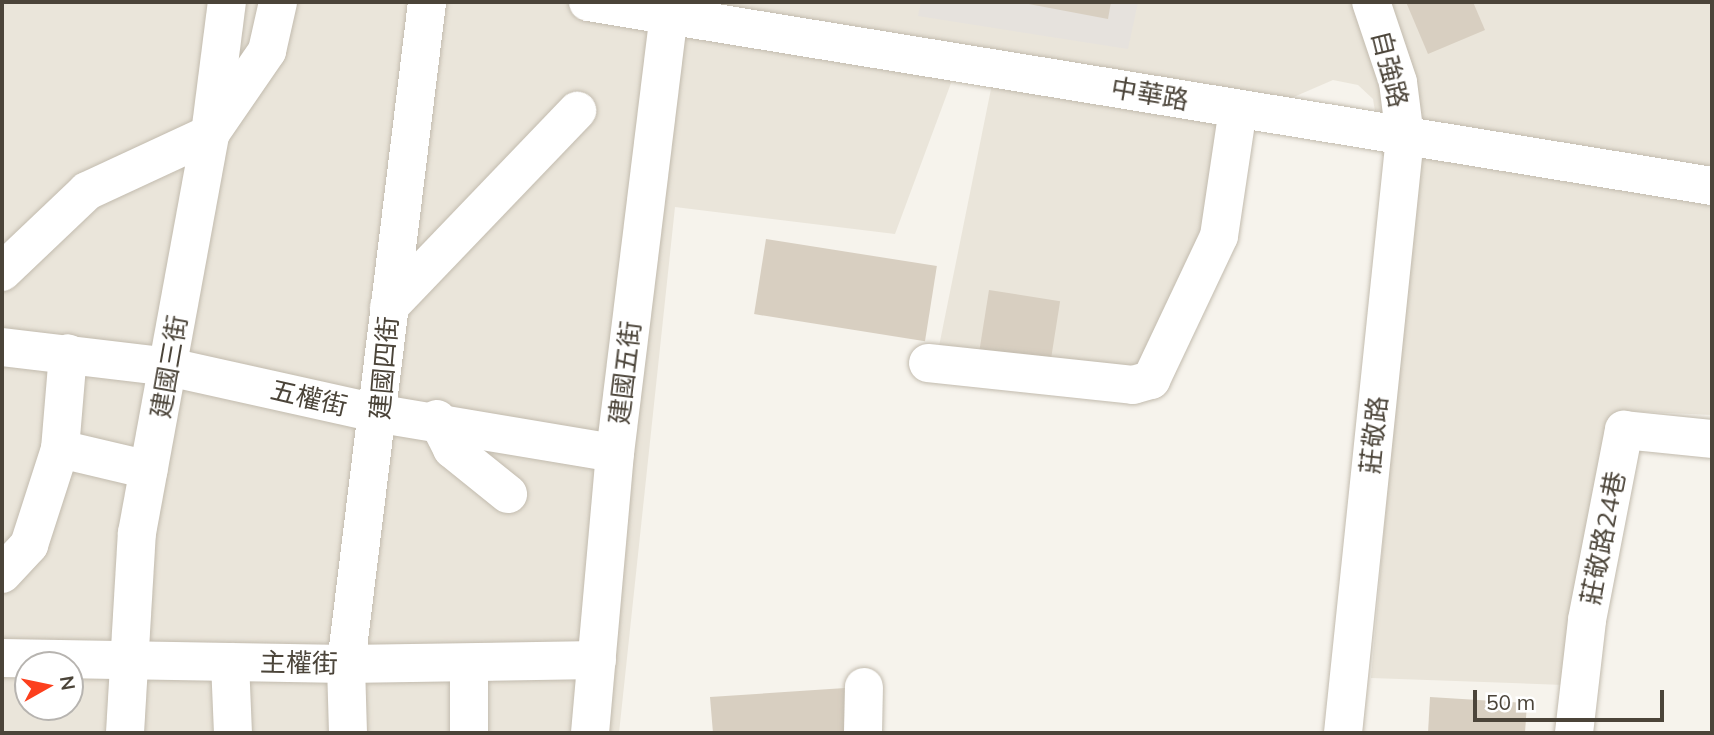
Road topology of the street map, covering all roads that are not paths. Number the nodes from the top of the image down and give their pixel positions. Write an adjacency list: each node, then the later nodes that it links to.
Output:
1 (228, 2): 9 (street, 建國三街)
2 (278, 2): 9 (street)
3 (427, 2): 13 (street, 建國四街)
4 (588, 2): 6 (street, 中華路)
5 (1371, 2): 10 (street, 自強路)
6 (669, 14): 7 (street, 中華路); 22 (street, 建國五街)
7 (1238, 109): 10 (street, 中華路); 16 (street)
8 (577, 111): 13 (street)
9 (210, 134): 12 (street); 17 (street, 建國三街)
10 (1405, 137): 11 (street, 中華路); 39 (street, 莊敬路)
11 (1712, 186)
12 (2, 272)
13 (389, 307): 18 (street, 建國四街)
14 (2, 347): 15 (street, 五權街)
15 (68, 354): 17 (street, 五權街); 21 (street)
16 (928, 363)
17 (169, 367): 18 (street, 五權街); 23 (street, 建國三街)
18 (381, 414): 19 (street, 五權街); 30 (street, 建國四街)
19 (437, 419): 22 (street, 五權街); 24 (street)
20 (1712, 439): 40 (street, 莊敬路24巷)
21 (60, 449): 23 (street); 25 (street)
22 (615, 453): 28 (street, 建國五街)
23 (149, 470): 27 (street, 建國三街)
24 (508, 494)
25 (2, 574)
26 (2, 658): 27 (street, 主權街)
27 (128, 659): 29 (street, 主權街); 33 (street, 建國三街)
28 (597, 660): 31 (street, 主權街); 37 (street, 建國五街)
29 (230, 662): 30 (street, 主權街); 34 (street)
30 (346, 664): 31 (street, 主權街); 35 (street, 建國四街)
31 (468, 664): 36 (street)
32 (864, 687): 38 (street)
33 (125, 733)
34 (233, 733)
35 (348, 733)
36 (469, 733)
37 (590, 733)
38 (863, 733)
39 (1343, 733)
40 (1574, 733)

